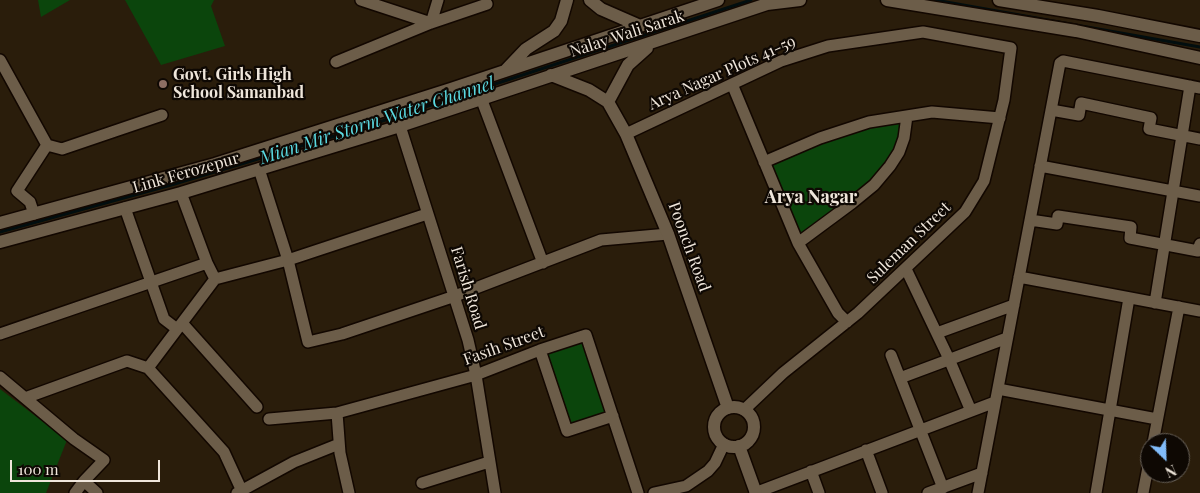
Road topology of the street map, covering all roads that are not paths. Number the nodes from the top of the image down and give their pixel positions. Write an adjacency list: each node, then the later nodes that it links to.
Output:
1 (361, 0): 11 (street)
2 (438, 0): 11 (street)
3 (567, 0): 20 (main road)
4 (590, 0): 12 (main road)
5 (718, 0): 12 (main road, Nalay Wali Sarak)
6 (800, 0): 15 (main road, Nalay Wali Sarak)
7 (887, 0): 13 (main road)
8 (999, 0): 10 (main road)
9 (487, 4): 11 (street)
10 (1098, 16): 13 (main road); 14 (main road)
11 (432, 22): 19 (street)
12 (640, 26): 20 (main road, Nalay Wali Sarak)
13 (1094, 35): 17 (main road)
14 (1200, 36)
15 (659, 41): 21 (main road, Nalay Wali Sarak); 25 (main road)
16 (1011, 48): 22 (street, Arya Nagar Plots 41-59); 29 (street, Suleman Street)
17 (1200, 58)
18 (0, 60): 34 (street)
19 (336, 62)
20 (505, 71): 38 (main road, Link Ferozepur)
21 (551, 75): 24 (main road, Link Ferozepur); 25 (main road, Poonch Road)
22 (732, 84): 31 (street, Arya Nagar Plots 41-59); 35 (street)
23 (1195, 87): 26 (street); 32 (street)
24 (481, 98): 30 (main road, Link Ferozepur); 54 (street)
25 (608, 102): 31 (main road, Poonch Road)
26 (1051, 110): 32 (street); 36 (street)
27 (162, 115): 34 (street)
28 (907, 116): 29 (street); 35 (street); 49 (street)
29 (1000, 118): 55 (street, Suleman Street)
30 (400, 126): 37 (main road, Link Ferozepur); 44 (street, Farish Road)
31 (626, 134): 47 (main road, Poonch Road)
32 (1182, 136): 33 (street); 40 (street)
33 (1200, 139)
34 (47, 145): 43 (street)
35 (764, 162): 49 (street)
36 (1040, 166): 40 (street); 45 (street)
37 (259, 169): 39 (main road, Link Ferozepur); 52 (street)
38 (188, 172): 39 (main road); 43 (main road, Link Ferozepur)
39 (187, 191): 42 (main road, Link Ferozepur); 53 (street)
40 (1173, 191): 41 (street); 51 (street)
41 (1200, 196)
42 (125, 208): 48 (main road, Link Ferozepur); 58 (street)
43 (34, 214): 46 (main road, Link Ferozepur)
44 (427, 214): 52 (street); 59 (street, Farish Road)
45 (1030, 220): 51 (street); 56 (street)
46 (0, 223)
47 (668, 234): 54 (street); 81 (main road, Poonch Road)
48 (0, 242)
49 (798, 243): 65 (street)
50 (1200, 244): 51 (street)
51 (1164, 245): 61 (street)
52 (288, 260): 57 (street); 59 (street)
53 (207, 263): 57 (street); 58 (street)
54 (543, 263): 59 (street)
55 (906, 269): 65 (street, Suleman Street); 67 (street)
56 (1019, 277): 60 (street); 62 (street)
57 (215, 279): 66 (street)
58 (151, 282): 66 (street); 68 (street)
59 (455, 296): 74 (street, Farish Road)
60 (1129, 298): 61 (street); 84 (street)
61 (1155, 303): 63 (street)
62 (1014, 305): 67 (street); 69 (street)
63 (1179, 307): 64 (street); 87 (street)
64 (1200, 311)
65 (847, 322): 82 (street, Suleman Street)
66 (180, 326): 73 (street); 80 (street)
67 (937, 333): 72 (street)
68 (0, 334)
69 (1007, 338): 72 (street); 77 (street)
70 (540, 350): 74 (street, Fasih Street); 86 (street, Fasih Street); 86 (street)
71 (891, 355): 76 (street)
72 (949, 359): 76 (street); 83 (street)
73 (148, 368): 78 (street); 102 (street)
74 (476, 374): 85 (street, Fasih Street); 95 (street, Farish Road)
75 (0, 377): 78 (street)
76 (900, 378): 89 (street)
77 (998, 389): 79 (street); 84 (street)
78 (25, 398): 98 (street)
79 (995, 402): 83 (street); 97 (street)
80 (257, 407)
81 (728, 408): 82 (main road); 92 (main road)
82 (744, 410): 93 (main road)
83 (971, 411): 89 (street)
84 (1110, 411): 87 (street); 114 (street)
85 (337, 413): 88 (street, Fasih Street); 91 (street)
86 (613, 416): 107 (street, Fasih Street)
87 (1158, 419): 90 (street)
88 (270, 420)
89 (920, 430): 94 (street); 100 (street)
90 (1155, 433)
91 (339, 444): 102 (street); 105 (street)
92 (724, 444): 93 (main road); 101 (street)
93 (739, 446): 109 (main road)
94 (866, 450): 96 (street); 111 (street)
95 (489, 462): 99 (street); 106 (street, Farish Road)
96 (811, 471): 109 (street); 110 (street)
97 (982, 473): 100 (street); 113 (street)
98 (84, 481): 103 (street); 104 (street)
99 (422, 483)
100 (943, 488): 112 (street)
101 (679, 490): 108 (street)
102 (239, 491)
103 (75, 493)
104 (97, 493)
105 (349, 493)
106 (495, 493)
107 (638, 493)
108 (654, 493)
109 (756, 493)
110 (819, 493)
111 (882, 493)
112 (928, 493)
113 (978, 493)
114 (1096, 493)

